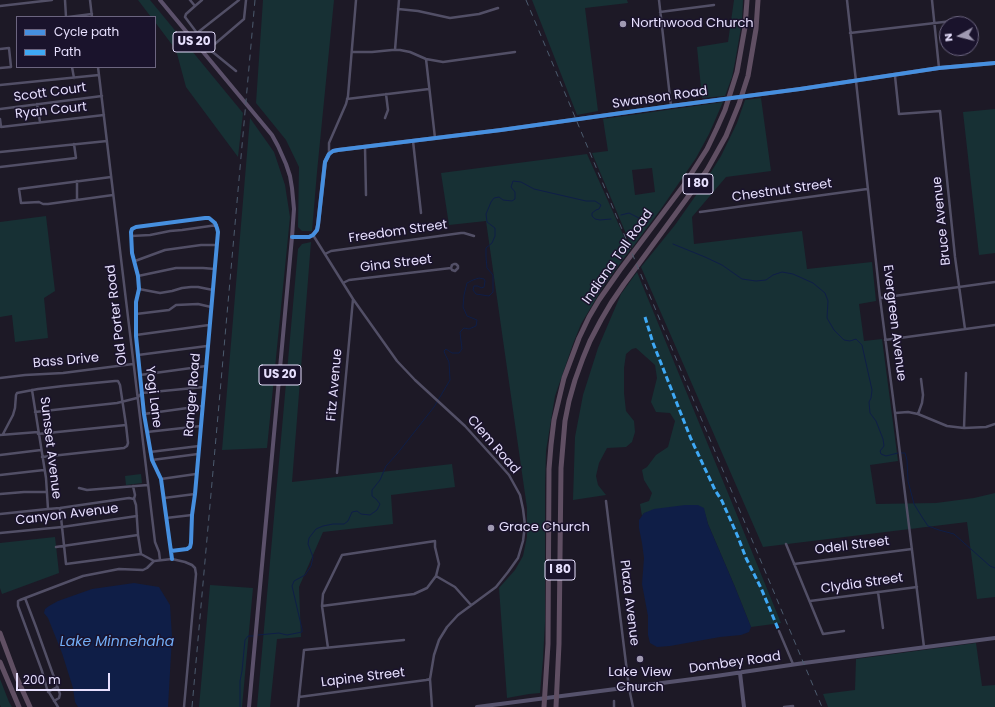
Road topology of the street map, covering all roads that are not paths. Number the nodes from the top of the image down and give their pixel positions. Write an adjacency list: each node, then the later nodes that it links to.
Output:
1 (52, 0): 16 (street)
2 (65, 0): 23 (street)
3 (90, 0): 22 (street)
4 (160, 0): 77 (main road, US 20)
5 (190, 0): 17 (street)
6 (202, 0): 17 (street)
7 (239, 0): 27 (street)
8 (246, 0): 29 (street)
9 (356, 0): 32 (street)
10 (399, 0): 20 (street)
11 (659, 0): 21 (street)
12 (747, 0): 197 (highway, Indiana Toll Road / I 80)
13 (758, 0): 188 (highway, Indiana Toll Road / I 80)
14 (847, 0): 28 (street, Evergreen Avenue)
15 (932, 0): 25 (street)
16 (0, 6)
17 (195, 6): 27 (street)
18 (714, 6): 21 (street)
19 (498, 8): 20 (street)
20 (398, 9): 31 (street)
21 (660, 12): 51 (street)
22 (92, 15): 24 (street)
23 (67, 16)
24 (80, 16)
25 (935, 22): 26 (street); 28 (street); 39 (street)
26 (939, 22)
27 (197, 33): 29 (street)
28 (850, 33): 44 (street, Evergreen Avenue)
29 (209, 48): 40 (street)
30 (0, 49): 36 (street)
31 (395, 50): 32 (street); 34 (street)
32 (352, 52): 49 (street)
33 (515, 52): 34 (street)
34 (426, 60): 46 (street)
35 (995, 62): 39 (street, Swanson Road)
36 (0, 68)
37 (72, 68): 43 (street)
38 (98, 68): 41 (street, Old Porter Road)
39 (939, 68): 42 (street, Swanson Road)
40 (236, 71)
41 (99, 75): 43 (street); 48 (street, Old Porter Road)
42 (895, 76): 44 (street, Swanson Road); 86 (street, Bruce Avenue)
43 (74, 78): 45 (street)
44 (856, 81): 51 (street, Swanson Road); 67 (street, Evergreen Avenue)
45 (0, 85)
46 (429, 88): 47 (street); 57 (street)
47 (386, 94): 49 (street); 54 (street)
48 (102, 96): 50 (street, Scott Court); 53 (street, Old Porter Road)
49 (347, 99): 63 (street)
50 (38, 104): 52 (street, Scott Court); 56 (street)
51 (671, 106): 57 (street, Swanson Road)
52 (0, 109)
53 (104, 115): 56 (street, Ryan Court); 58 (street, Old Porter Road)
54 (385, 118)
55 (0, 119): 56 (street, Ryan Court)
56 (40, 122)
57 (434, 138): 59 (street, Swanson Road)
58 (107, 140): 60 (street); 65 (street, Old Porter Road)
59 (412, 141): 61 (street, Swanson Road); 72 (street)
60 (74, 144): 62 (street); 64 (street)
61 (365, 147): 63 (street, Swanson Road); 69 (street)
62 (0, 152)
63 (329, 154): 74 (street)
64 (0, 167)
65 (111, 177): 66 (street); 68 (street, Old Porter Road)
66 (77, 181): 70 (street); 70 (street)
67 (867, 189): 71 (street, Chestnut Street); 89 (street, Evergreen Avenue)
68 (114, 195): 70 (street); 100 (street, Old Porter Road)
69 (366, 195)
70 (77, 200)
71 (700, 212)
72 (421, 213)
73 (216, 225): 75 (street); 75 (street); 78 (street, Ranger Road)
74 (313, 235): 77 (street); 79 (street, Clem Road)
75 (131, 236): 80 (street, Yogi Lane)
76 (474, 236): 79 (street, Freedom Street)
77 (292, 237): 193 (main road, US 20)
78 (217, 245): 80 (street); 82 (street, Ranger Road)
79 (325, 254): 85 (street, Clem Road)
80 (135, 261): 83 (street, Yogi Lane)
81 (451, 268): 85 (street, Gina Street)
82 (215, 269): 83 (street); 88 (street, Ranger Road)
83 (138, 276): 87 (street, Yogi Lane)
84 (995, 282): 86 (street)
85 (344, 283): 90 (street, Clem Road)
86 (959, 287): 89 (street); 95 (street, Bruce Avenue)
87 (139, 288): 88 (street); 92 (street, Yogi Lane)
88 (213, 290): 91 (street, Ranger Road)
89 (880, 298): 97 (street, Evergreen Avenue)
90 (353, 299): 131 (street, Fitz Avenue); 168 (street, Clem Road)
91 (211, 307): 92 (street); 93 (street, Ranger Road)
92 (136, 314): 96 (street, Yogi Lane)
93 (209, 325): 96 (street); 98 (street, Ranger Road)
94 (995, 325): 95 (street)
95 (965, 329): 97 (street)
96 (136, 334): 99 (street, Yogi Lane)
97 (885, 340): 113 (street, Evergreen Avenue)
98 (207, 346): 99 (street); 101 (street, Ranger Road)
99 (138, 355): 103 (street, Yogi Lane)
100 (133, 364): 104 (street, Bass Drive); 109 (street, Old Porter Road)
101 (206, 366): 103 (street); 106 (street, Ranger Road)
102 (966, 373): 119 (street)
103 (140, 375): 108 (street, Yogi Lane)
104 (0, 378)
105 (921, 379): 115 (street)
106 (204, 387): 108 (street); 111 (street, Ranger Road)
107 (32, 390): 110 (street); 112 (street, Sunsset Avenue); 122 (street)
108 (142, 393): 109 (street); 114 (street, Yogi Lane)
109 (137, 398): 110 (street); 135 (street, Old Porter Road)
110 (122, 402): 112 (street); 117 (street)
111 (202, 406): 114 (street); 118 (street, Ranger Road)
112 (36, 412): 121 (street, Sunsset Avenue)
113 (895, 413): 115 (street); 156 (street, Evergreen Avenue)
114 (144, 414): 120 (street, Yogi Lane)
115 (918, 414): 119 (street)
116 (995, 424): 119 (street)
117 (126, 425): 121 (street); 128 (street)
118 (201, 426): 120 (street); 123 (street, Ranger Road)
119 (964, 428)
120 (147, 432): 125 (street, Yogi Lane)
121 (38, 433): 122 (street); 124 (street, Sunsset Avenue)
122 (2, 435)
123 (199, 446): 125 (street); 126 (street, Ranger Road)
124 (41, 450): 127 (street); 128 (street, Sunsset Avenue)
125 (150, 452): 129 (street, Yogi Lane)
126 (198, 454): 129 (street); 132 (street, Ranger Road)
127 (0, 455)
128 (42, 457): 130 (street, Sunsset Avenue)
129 (152, 460): 134 (street, Yogi Lane)
130 (44, 470): 133 (street); 138 (street, Sunsset Avenue)
131 (336, 473)
132 (196, 474): 134 (street); 140 (street, Ranger Road)
133 (0, 475)
134 (161, 479): 141 (street, Yogi Lane)
135 (148, 485): 136 (street); 161 (street, Old Porter Road)
136 (133, 486): 137 (street); 142 (street)
137 (79, 488)
138 (46, 492): 139 (street); 144 (street, Sunsset Avenue)
139 (0, 494)
140 (195, 494): 141 (street); 147 (street, Ranger Road)
141 (164, 498): 149 (street, Yogi Lane)
142 (134, 499): 145 (street, Canyon Avenue); 148 (street)
143 (606, 501): 183 (street, Plaza Avenue)
144 (48, 508): 145 (street, Canyon Avenue); 146 (street, Canyon Avenue)
145 (60, 508): 150 (street)
146 (0, 514)
147 (192, 515): 149 (street); 157 (street, Ranger Road)
148 (137, 516): 150 (street, Canyon Avenue); 152 (street)
149 (166, 518): 157 (street, Yogi Lane)
150 (62, 527): 151 (street, Canyon Avenue); 154 (street)
151 (0, 533)
152 (138, 535): 154 (street); 158 (street)
153 (786, 544): 162 (street)
154 (64, 546): 155 (street); 158 (street)
155 (56, 547)
156 (912, 549): 162 (street, Odell Street); 164 (street, Evergreen Avenue)
157 (171, 551): 159 (street, Yogi Lane)
158 (141, 554): 160 (street)
159 (172, 559): 161 (street); 192 (street)
160 (154, 560): 161 (street); 166 (street)
161 (160, 560)
162 (794, 564): 167 (street)
163 (436, 576): 168 (street); 169 (street); 169 (street)
164 (917, 587): 165 (street, Clydia Street); 176 (street, Evergreen Avenue)
165 (878, 592): 167 (street, Clydia Street); 170 (street)
166 (25, 598): 182 (street); 184 (street)
167 (810, 601): 171 (street)
168 (471, 605): 181 (street, Clem Road)
169 (322, 606): 177 (street)
170 (883, 628)
171 (844, 630)
172 (779, 631): 179 (street)
173 (0, 633): 190 (highway)
174 (995, 638): 176 (street, Dombey Road)
175 (404, 640): 177 (street)
176 (924, 647): 179 (street, Dombey Road)
177 (328, 648): 185 (street)
178 (0, 662): 189 (highway)
179 (793, 665): 180 (street, Dombey Road)
180 (740, 673): 183 (street, Dombey Road); 200 (street)
181 (430, 679): 185 (street, Lapine Street); 195 (street, Clem Road)
182 (57, 687): 184 (street); 186 (street)
183 (629, 688): 196 (street, Dombey Road); 199 (street, Plaza Avenue)
184 (48, 692): 186 (street)
185 (299, 696): 194 (street)
186 (54, 701): 191 (street)
187 (614, 701): 198 (street)
188 (556, 706)
189 (19, 707)
190 (30, 707)
191 (58, 707)
192 (184, 707)
193 (250, 707)
194 (298, 707)
195 (432, 707)
196 (477, 707)
197 (543, 707)
198 (614, 707)
199 (633, 707)
200 (744, 707)
201 (784, 707): 202 (street)
202 (793, 707)

